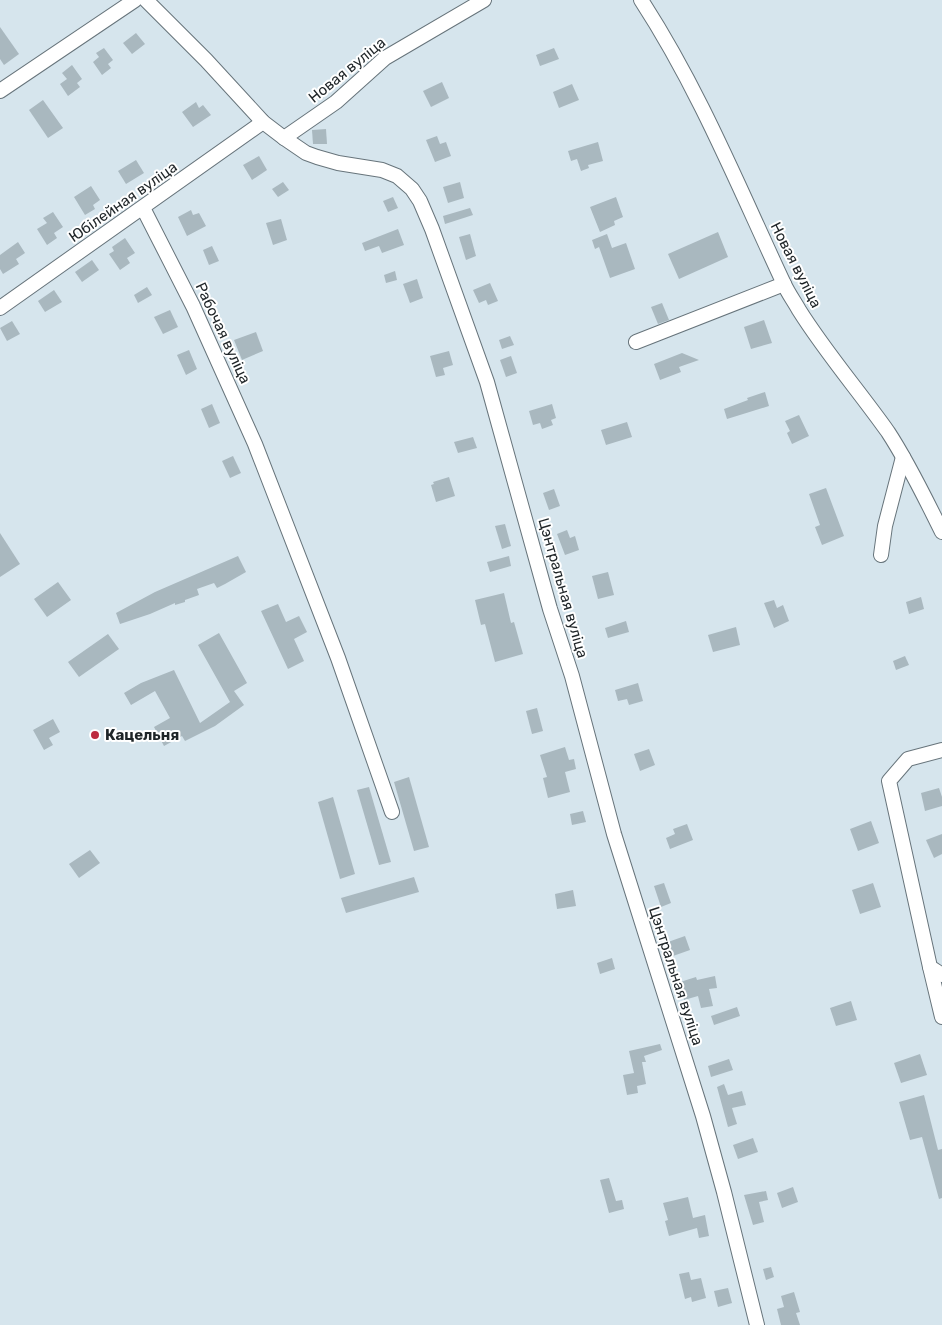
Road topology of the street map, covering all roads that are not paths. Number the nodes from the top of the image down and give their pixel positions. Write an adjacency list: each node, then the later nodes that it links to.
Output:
1 (135, 0): 5 (street)
2 (146, 0): 6 (street, Цэнтральная вуліца)
3 (484, 0): 7 (street, Новая вуліца)
4 (641, 0): 9 (street, Новая вуліца)
5 (0, 91)
6 (263, 122): 7 (street, Цэнтральная вуліца); 8 (street, Юбілейная вуліца)
7 (284, 138): 20 (street, Цэнтральная вуліца)
8 (143, 208): 10 (street, Юбілейная вуліца); 16 (street, Рабочая вуліца)
9 (784, 284): 11 (street); 12 (street, Новая вуліца)
10 (0, 308)
11 (636, 342)
12 (903, 457): 13 (street, Новая вуліца); 14 (street)
13 (942, 532)
14 (881, 555)
15 (942, 750): 17 (street)
16 (392, 812)
17 (930, 967): 18 (street); 19 (street)
18 (942, 975)
19 (942, 1017)
20 (757, 1325)

